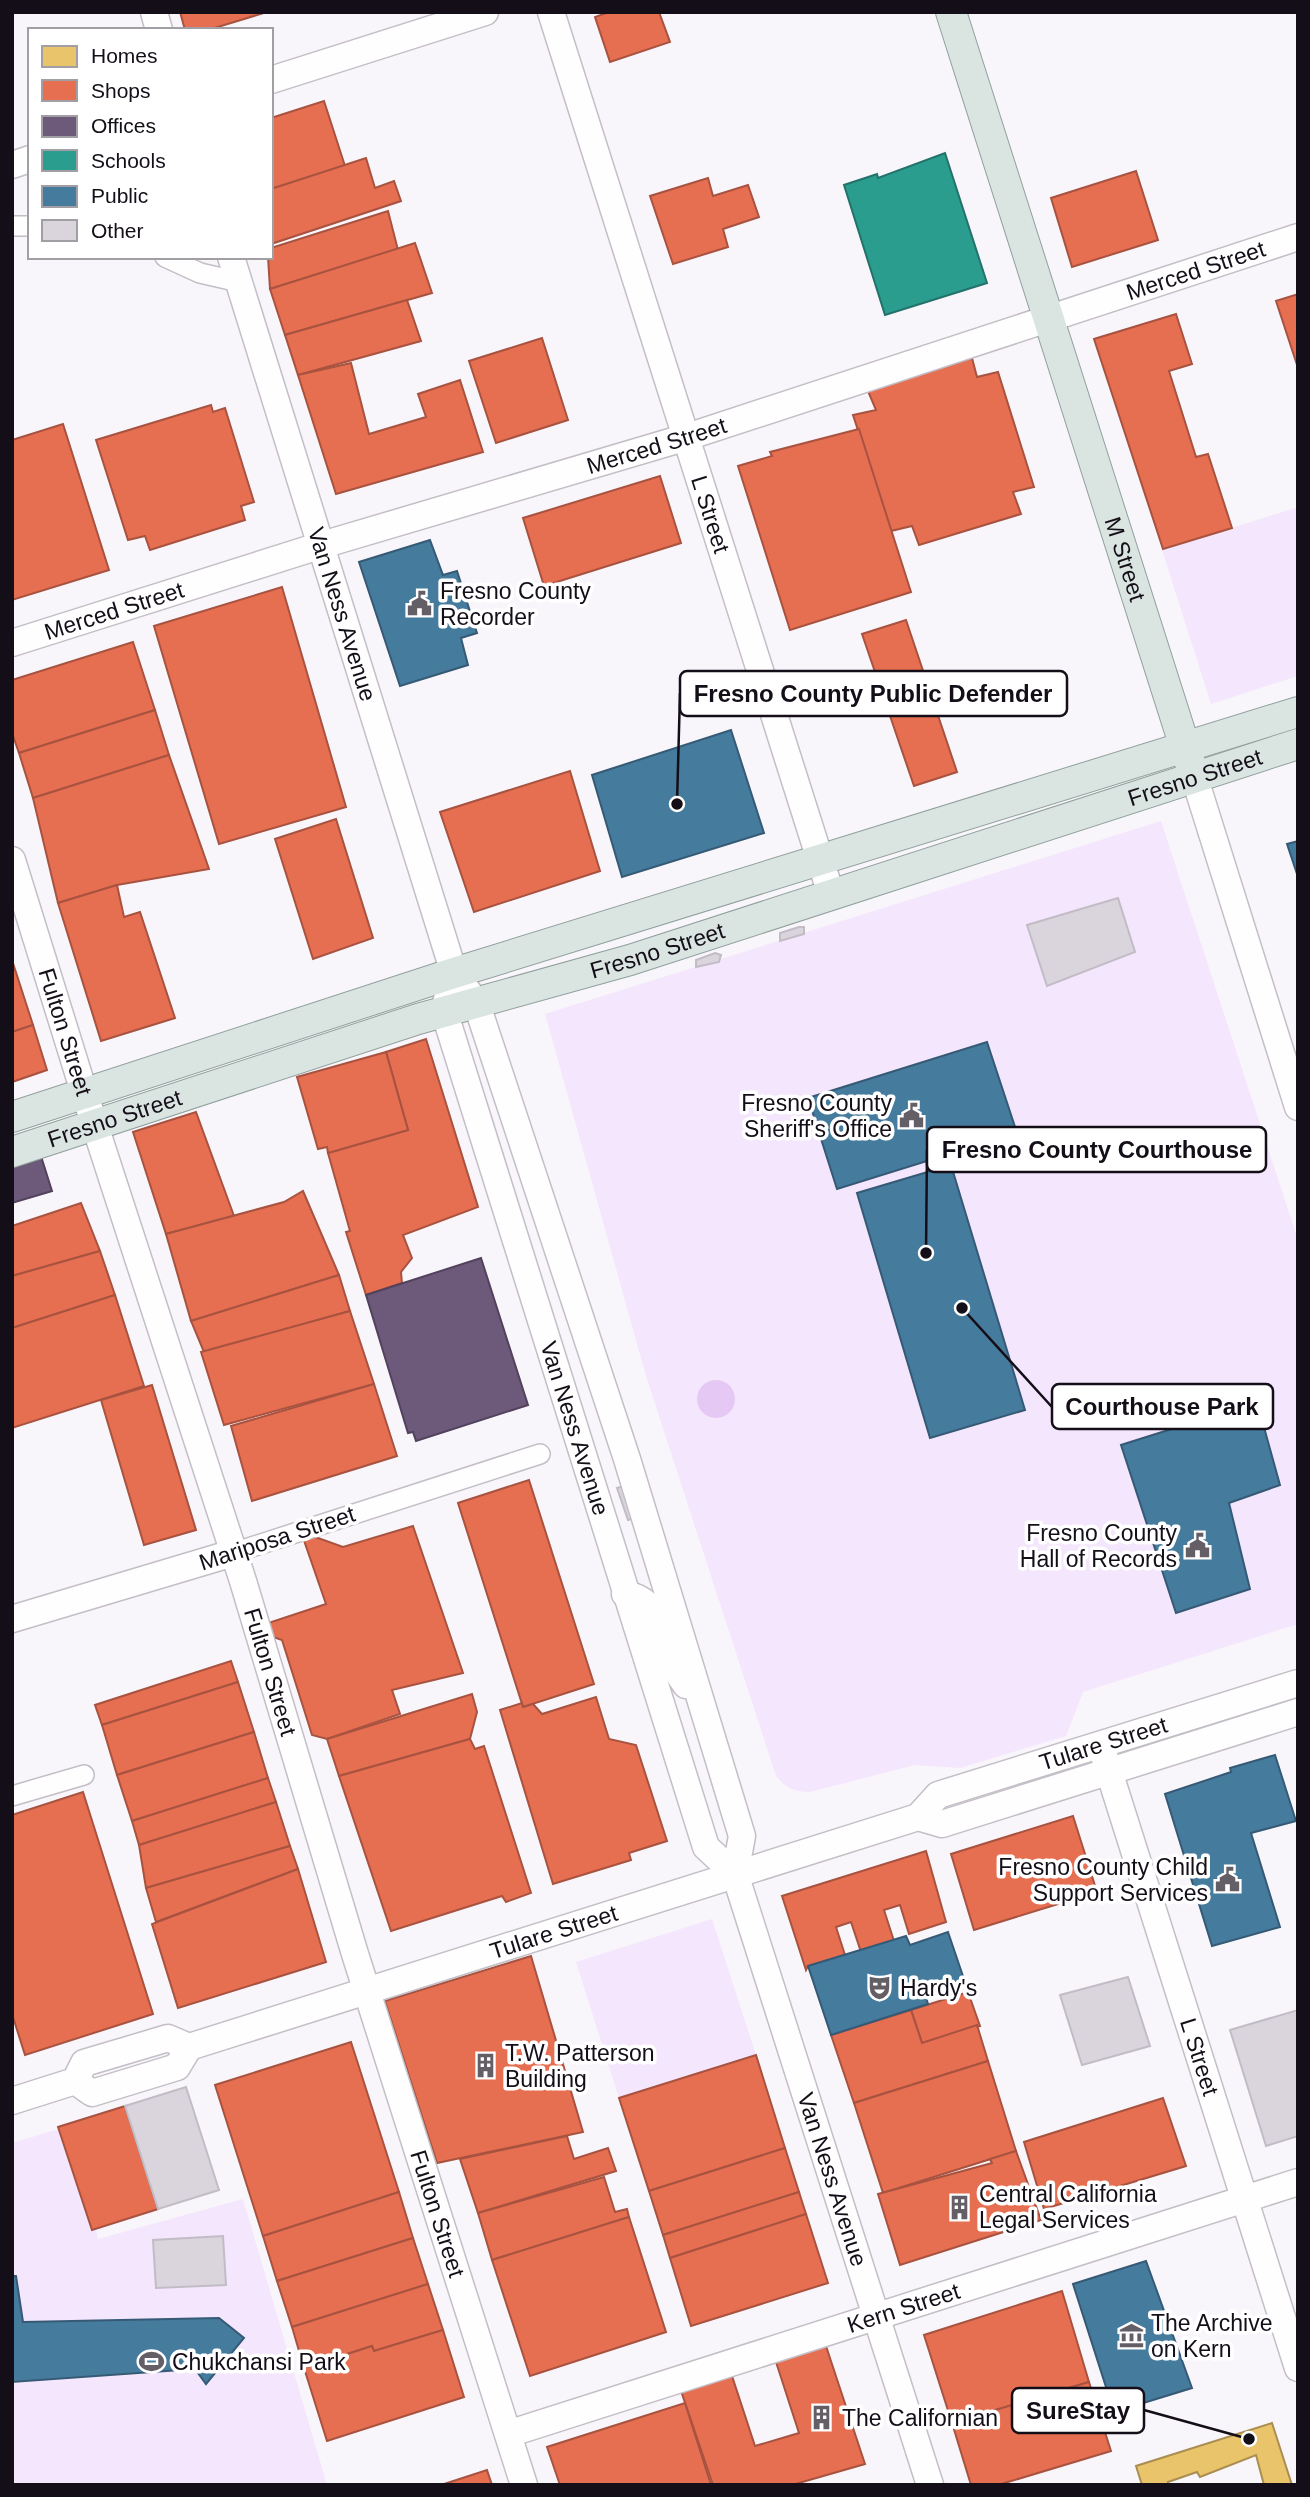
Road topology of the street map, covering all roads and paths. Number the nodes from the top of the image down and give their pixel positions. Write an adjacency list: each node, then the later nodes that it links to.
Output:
1 (485, 12): 4 (main road)
2 (551, 12): 9 (main road, L Street)
3 (951, 12): 8 (main road, M Street)
4 (273, 79)
5 (1298, 237): 8 (main road, Merced Street)
6 (170, 259): 7 (street)
7 (235, 270): 10 (main road, Van Ness Avenue)
8 (1048, 318): 9 (main road, Merced Street); 14 (main road, M Street)
9 (687, 436): 10 (main road, Merced Street); 18 (main road, L Street)
10 (322, 545): 11 (main road, Merced Street); 21 (main road, Van Ness Avenue)
11 (12, 643)
12 (1298, 712): 14 (main road, Fresno Street)
13 (1298, 744): 15 (main road, Fresno Street)
14 (1185, 747): 15 (main road, M Street); 16 (main road, Fresno Street)
15 (1194, 776): 19 (main road, Fresno Street); 25 (main road, M Street)
16 (1031, 793): 18 (main road, Fresno Street); 19 (main road)
17 (12, 860): 24 (main road, Fulton Street)
18 (820, 861): 20 (main road, L Street); 21 (main road, Fresno Street)
19 (877, 880): 20 (main road, Fresno Street)
20 (831, 894): 22 (main road, Fresno Street)
21 (454, 973): 22 (main road, Van Ness Avenue); 23 (main road); 24 (main road, Fresno Street)
22 (476, 1002): 23 (main road, Fresno Street); 35 (main road, Van Ness Avenue)
23 (444, 1011): 27 (main road, Fresno Street); 31 (main road, Van Ness Avenue)
24 (84, 1093): 26 (main road, Fresno Street); 27 (main road, Fulton Street)
25 (1298, 1107)
26 (12, 1116)
27 (94, 1124): 28 (main road, Fresno Street); 30 (main road, Fulton Street)
28 (12, 1152)
29 (540, 1454): 30 (street, Mariposa Street)
30 (233, 1553): 32 (main road, Mariposa Street); 42 (main road, Fulton Street)
31 (625, 1594): 35 (main road); 41 (main road, Van Ness Avenue)
32 (12, 1619)
33 (1298, 1683): 36 (main road, Tulare Street)
34 (1298, 1712): 37 (main road, Tulare Street)
35 (707, 1719): 41 (main road, Van Ness Avenue)
36 (1101, 1746): 37 (main road, L Street); 40 (main road, Tulare Street)
37 (1110, 1771): 40 (main road, Tulare Street); 45 (main road, L Street)
38 (84, 1775): 39 (street)
39 (12, 1796)
40 (918, 1817): 41 (main road, Tulare Street)
41 (735, 1874): 42 (main road, Tulare Street); 46 (main road, Van Ness Avenue)
42 (367, 1991): 43 (main road, Tulare Street); 48 (main road, Fulton Street)
43 (14, 2095)
44 (1298, 2182): 45 (main road, Kern Street)
45 (1244, 2199): 46 (main road, Kern Street); 47 (main road, L Street)
46 (876, 2317): 48 (main road, Kern Street); 50 (main road, Van Ness Avenue)
47 (1298, 2368)
48 (508, 2434): 49 (main road, Fulton Street)
49 (524, 2485)
50 (930, 2485)

